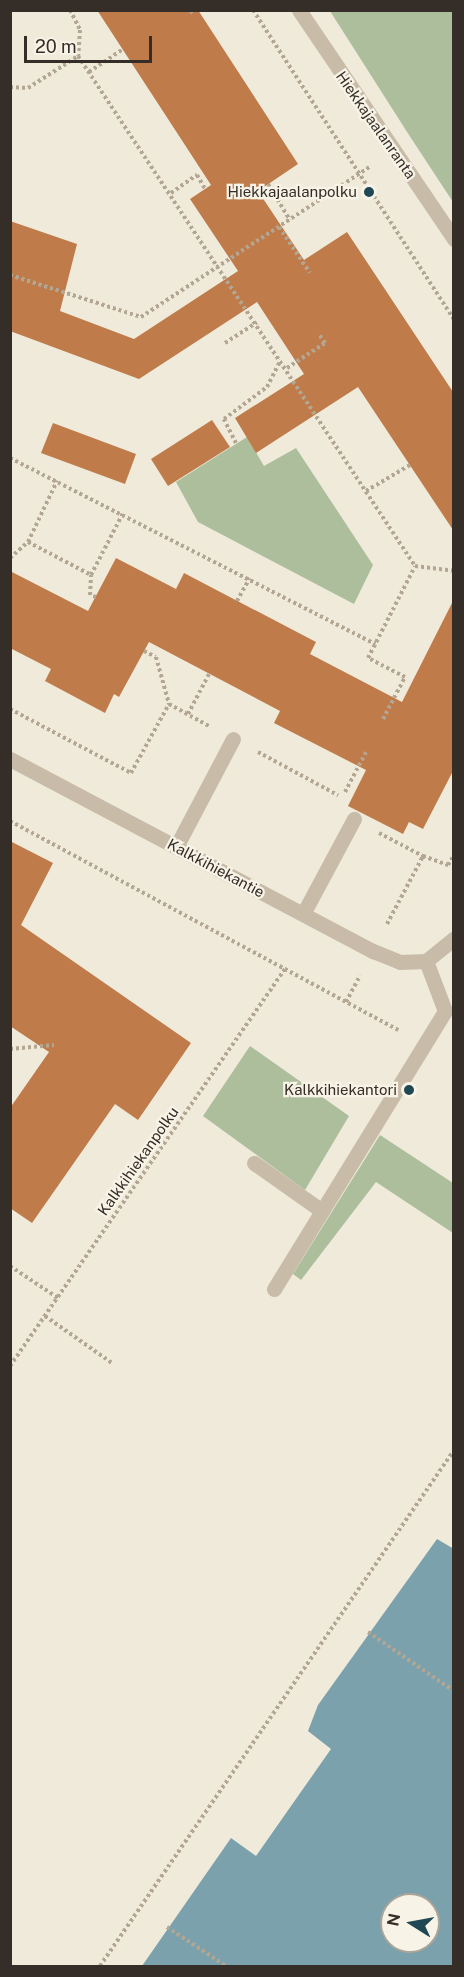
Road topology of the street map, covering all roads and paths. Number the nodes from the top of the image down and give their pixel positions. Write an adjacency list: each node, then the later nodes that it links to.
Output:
1 (70, 10): 5 (path)
2 (253, 10): 8 (path)
3 (299, 10): 14 (street, Hiekkajaalanranta)
4 (122, 50): 6 (path)
5 (78, 56): 6 (path); 7 (path)
6 (89, 72): 11 (path)
7 (10, 87)
8 (358, 174): 12 (path); 18 (path)
9 (268, 184): 12 (path)
10 (205, 189): 11 (path)
11 (171, 193): 15 (path)
12 (290, 220): 13 (path)
13 (279, 227): 15 (path); 16 (path)
14 (453, 239)
15 (221, 267): 17 (path); 19 (path)
16 (310, 273)
17 (10, 275)
18 (453, 319)
19 (257, 322): 21 (path); 22 (path)
20 (318, 333): 23 (path)
21 (225, 343)
22 (281, 360): 23 (path); 24 (path)
23 (287, 368): 28 (path)
24 (236, 443)
25 (10, 458): 27 (path)
26 (410, 465): 28 (path)
27 (57, 481): 29 (path); 30 (path)
28 (366, 490): 32 (path)
29 (123, 513): 34 (path); 35 (path)
30 (28, 542): 31 (path); 34 (path)
31 (10, 558)
32 (415, 566): 33 (path); 38 (path)
33 (453, 572)
34 (91, 575): 36 (path)
35 (249, 578): 37 (path); 38 (path)
36 (96, 597)
37 (237, 601)
38 (375, 644): 41 (path)
39 (144, 651): 43 (path)
40 (208, 674): 45 (path)
41 (405, 677): 42 (path); 46 (path)
42 (412, 681)
43 (169, 704): 44 (path); 45 (path)
44 (10, 709)
45 (188, 714): 47 (path)
46 (383, 719)
47 (233, 739): 50 (path); 53 (street)
48 (366, 752): 50 (path)
49 (10, 759): 53 (street, Kalkkihiekantie)
50 (342, 798): 51 (path)
51 (354, 819): 55 (path); 56 (street)
52 (10, 821): 60 (path)
53 (176, 847): 56 (street, Kalkkihiekantie)
54 (453, 855): 55 (path)
55 (423, 856): 57 (path)
56 (303, 914): 59 (street, Kalkkihiekantie)
57 (383, 932)
58 (453, 938): 59 (street)
59 (426, 961): 61 (street)
60 (285, 969): 62 (path); 69 (path, Kalkkihiekanpolku)
61 (449, 1014): 62 (street)
62 (425, 1044): 66 (street)
63 (54, 1045): 64 (path)
64 (10, 1049)
65 (254, 1163): 66 (street)
66 (322, 1211): 68 (street)
67 (10, 1266): 69 (path)
68 (274, 1289)
69 (58, 1298): 70 (path, Kalkkihiekanpolku)
70 (45, 1316): 71 (path); 72 (path, Kalkkihiekanpolku)
71 (112, 1363)
72 (10, 1366)
73 (453, 1450): 77 (path)
74 (368, 1632): 75 (path)
75 (453, 1691)
76 (167, 1927): 78 (path)
77 (100, 1966)
78 (226, 1966)

